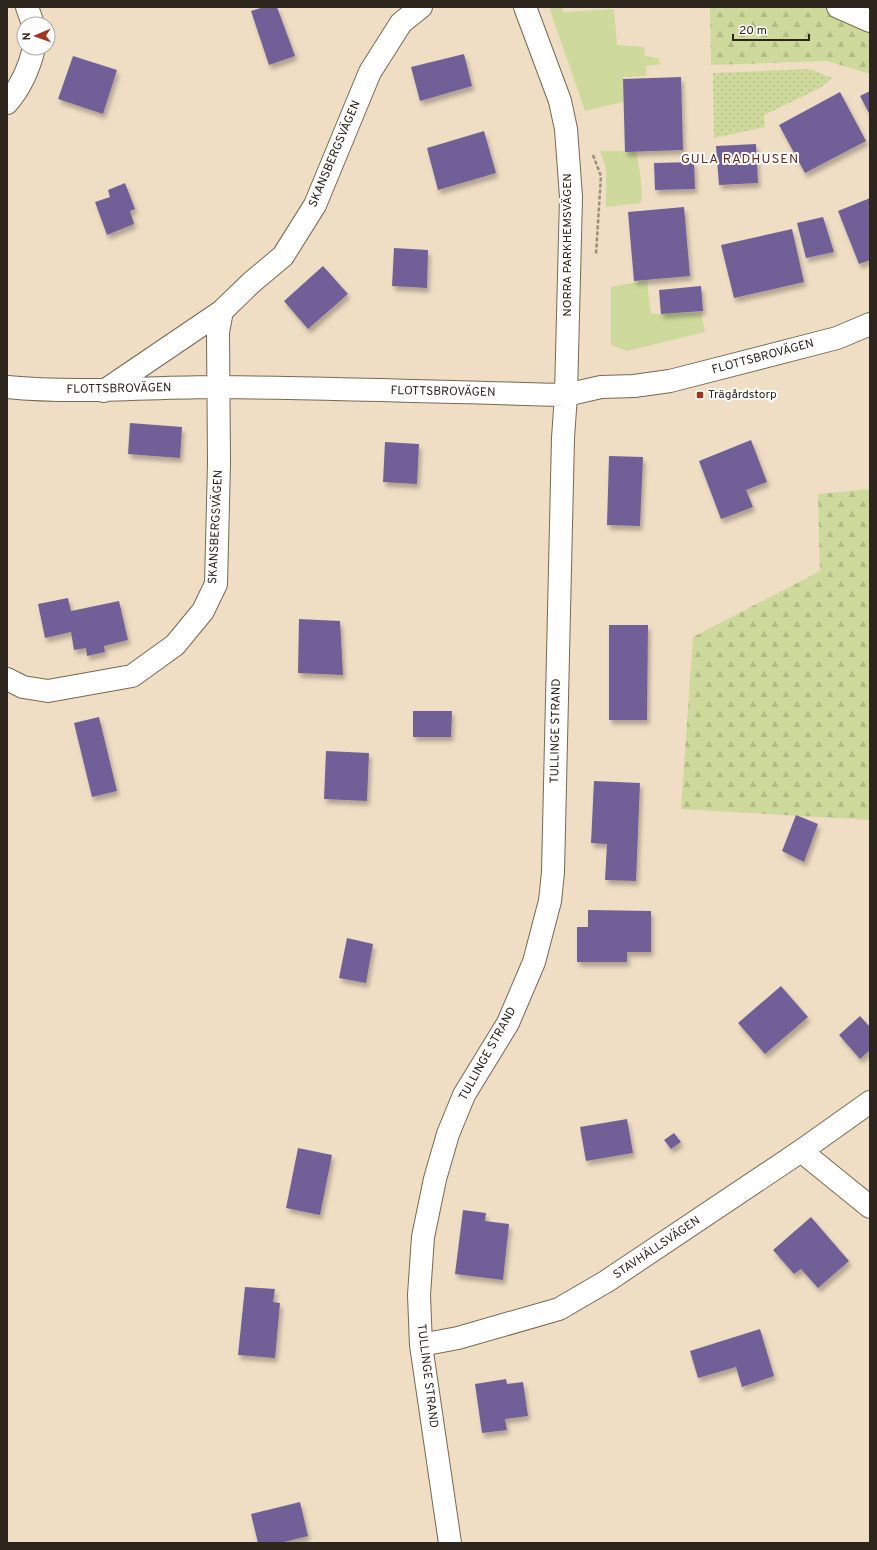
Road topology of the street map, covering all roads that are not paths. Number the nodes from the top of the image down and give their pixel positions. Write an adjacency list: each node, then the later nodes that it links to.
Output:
1 (421, 7): 7 (street, SKANSBERGSVÄGEN)
2 (525, 7): 12 (street, NORRA PARKHEMSVÄGEN)
3 (838, 7): 4 (street)
4 (870, 21)
5 (32, 56): 6 (street)
6 (7, 103)
7 (222, 312): 10 (street, SKANSBERGSVÄGEN); 11 (street, SKANSBERGSVÄGEN)
8 (870, 324): 12 (street, FLOTTSBROVÄGEN)
9 (7, 387): 11 (street, FLOTTSBROVÄGEN)
10 (218, 387): 11 (street, FLOTTSBROVÄGEN); 12 (street, FLOTTSBROVÄGEN); 13 (street, SKANSBERGSVÄGEN)
11 (104, 391)
12 (566, 395): 17 (street, TULLINGE STRAND)
13 (7, 679)
14 (870, 1102): 15 (street, STAVHÄLLSVÄGEN)
15 (801, 1151): 16 (street); 17 (street, STAVHÄLLSVÄGEN)
16 (870, 1207)
17 (421, 1345): 18 (street, TULLINGE STRAND)
18 (450, 1543)

